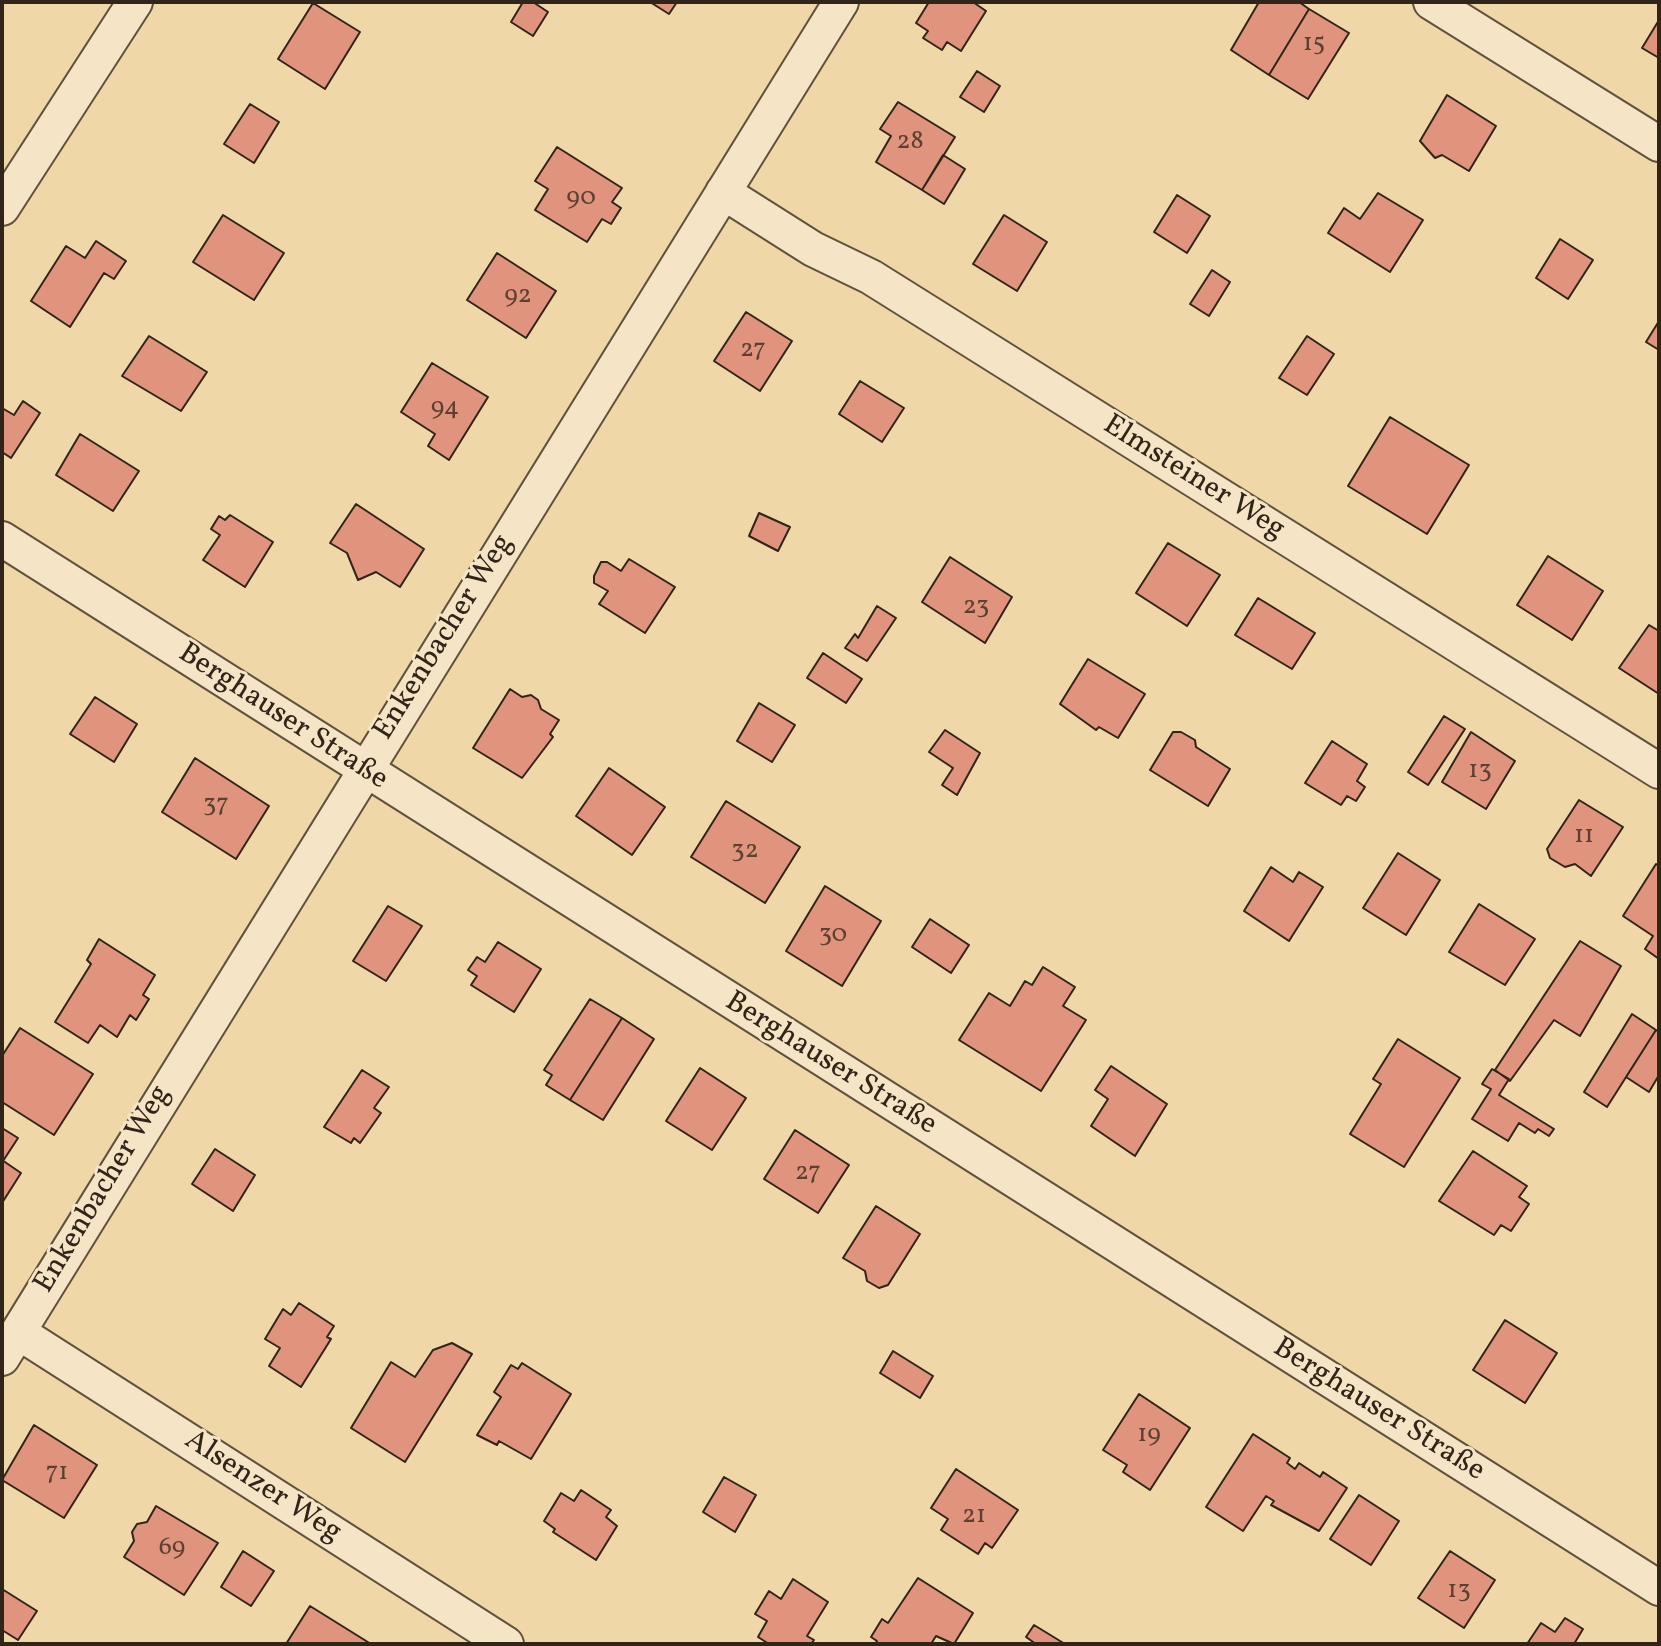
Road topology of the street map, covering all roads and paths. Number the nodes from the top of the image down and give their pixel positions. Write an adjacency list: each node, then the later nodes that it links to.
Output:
1 (135, 2): 6 (street)
2 (841, 2): 5 (street, Enkenbacher Weg)
3 (1431, 2): 4 (street)
4 (1659, 144)
5 (723, 192): 8 (street, Enkenbacher Weg); 9 (street, Elmsteiner Weg)
6 (2, 208)
7 (2, 539): 8 (street, Berghauser Straße)
8 (363, 770): 10 (street, Enkenbacher Weg); 11 (street, Berghauser Straße)
9 (1659, 771)
10 (10, 1345): 12 (street, Alsenzer Weg)
11 (1659, 1588)
12 (506, 1644)

